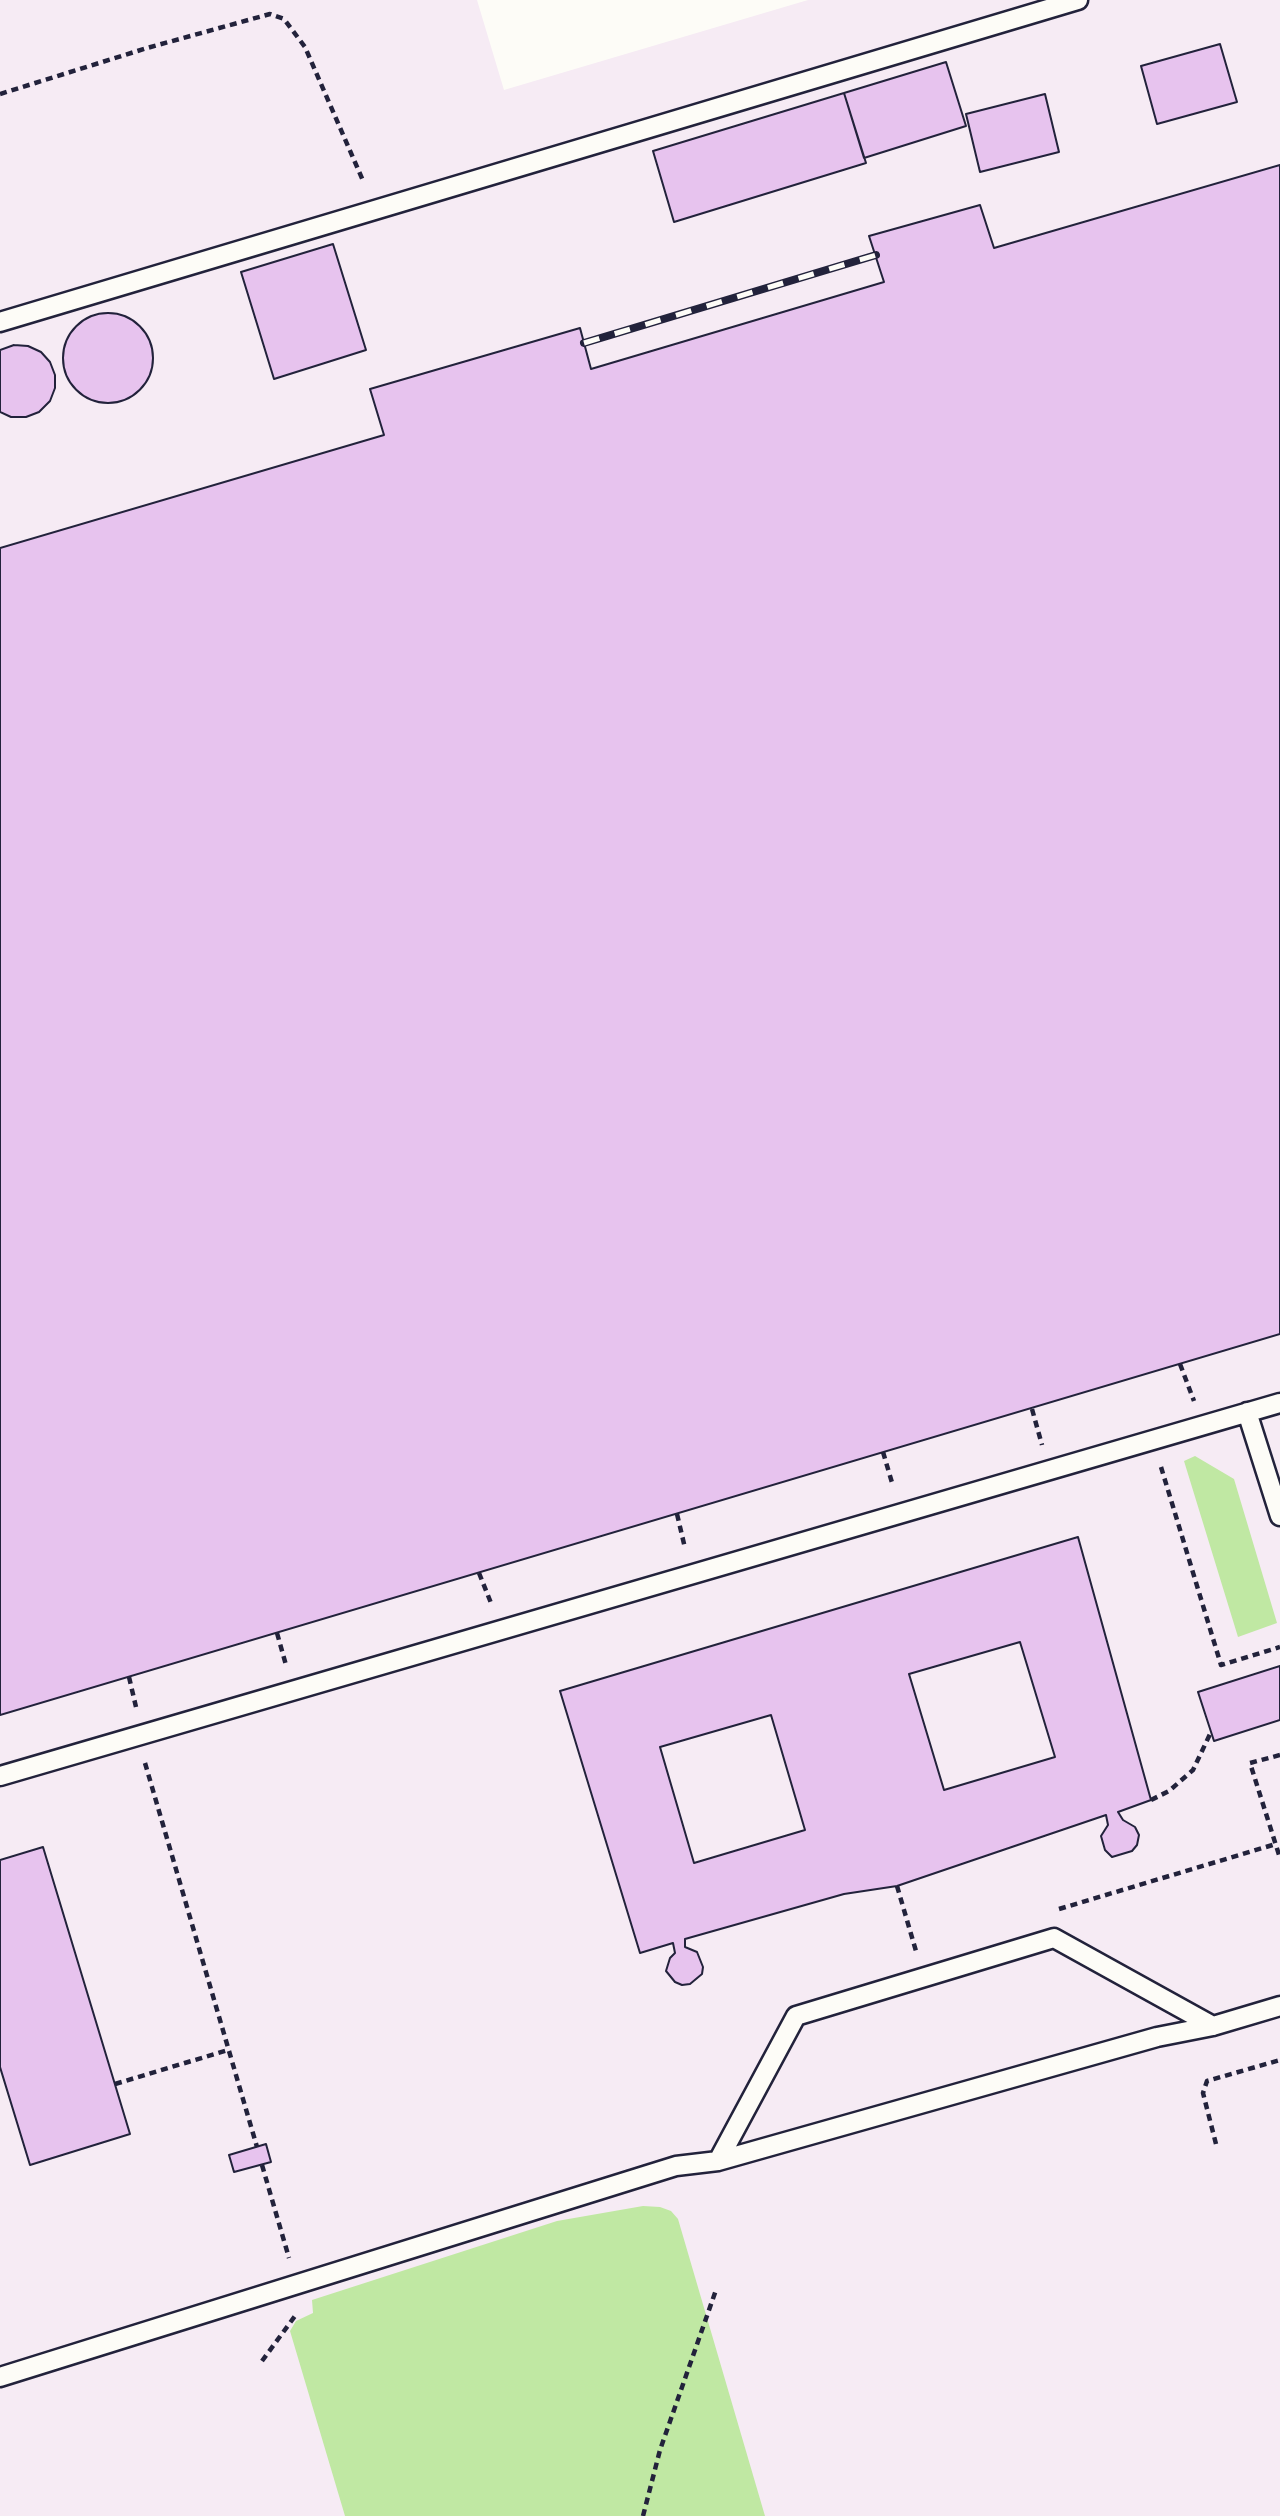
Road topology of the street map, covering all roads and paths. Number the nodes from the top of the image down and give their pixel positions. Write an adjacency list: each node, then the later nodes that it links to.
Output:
1 (1077, 0): 3 (lane)
2 (0, 94): 3 (path)
3 (375, 209): 4 (lane)
4 (0, 322)
5 (1180, 1364): 7 (path)
6 (1280, 1403): 9 (lane)
7 (1195, 1405)
8 (1032, 1409): 10 (path)
9 (1247, 1412): 14 (lane); 22 (lane)
10 (1044, 1450)
11 (883, 1452): 12 (path)
12 (895, 1494)
13 (677, 1514): 15 (path)
14 (1280, 1516)
15 (687, 1555)
16 (479, 1573): 17 (path)
17 (494, 1611)
18 (277, 1633): 19 (path)
19 (288, 1673)
20 (129, 1677): 22 (path)
21 (1212, 1732): 25 (path)
22 (145, 1734): 24 (lane); 33 (path)
23 (1280, 1755): 26 (path)
24 (0, 1776)
25 (1151, 1800)
26 (1276, 1844): 27 (path); 29 (path)
27 (1280, 1858)
28 (897, 1886): 30 (path)
29 (1049, 1912)
30 (929, 1947)
31 (1280, 2006): 32 (lane)
32 (1213, 2026): 38 (lane); 38 (lane)
33 (228, 2050): 35 (path); 37 (path)
34 (1280, 2060): 36 (path)
35 (116, 2084)
36 (1216, 2144)
37 (257, 2147)
38 (718, 2161): 40 (lane)
39 (716, 2290): 41 (path)
40 (0, 2377)
41 (643, 2516)

